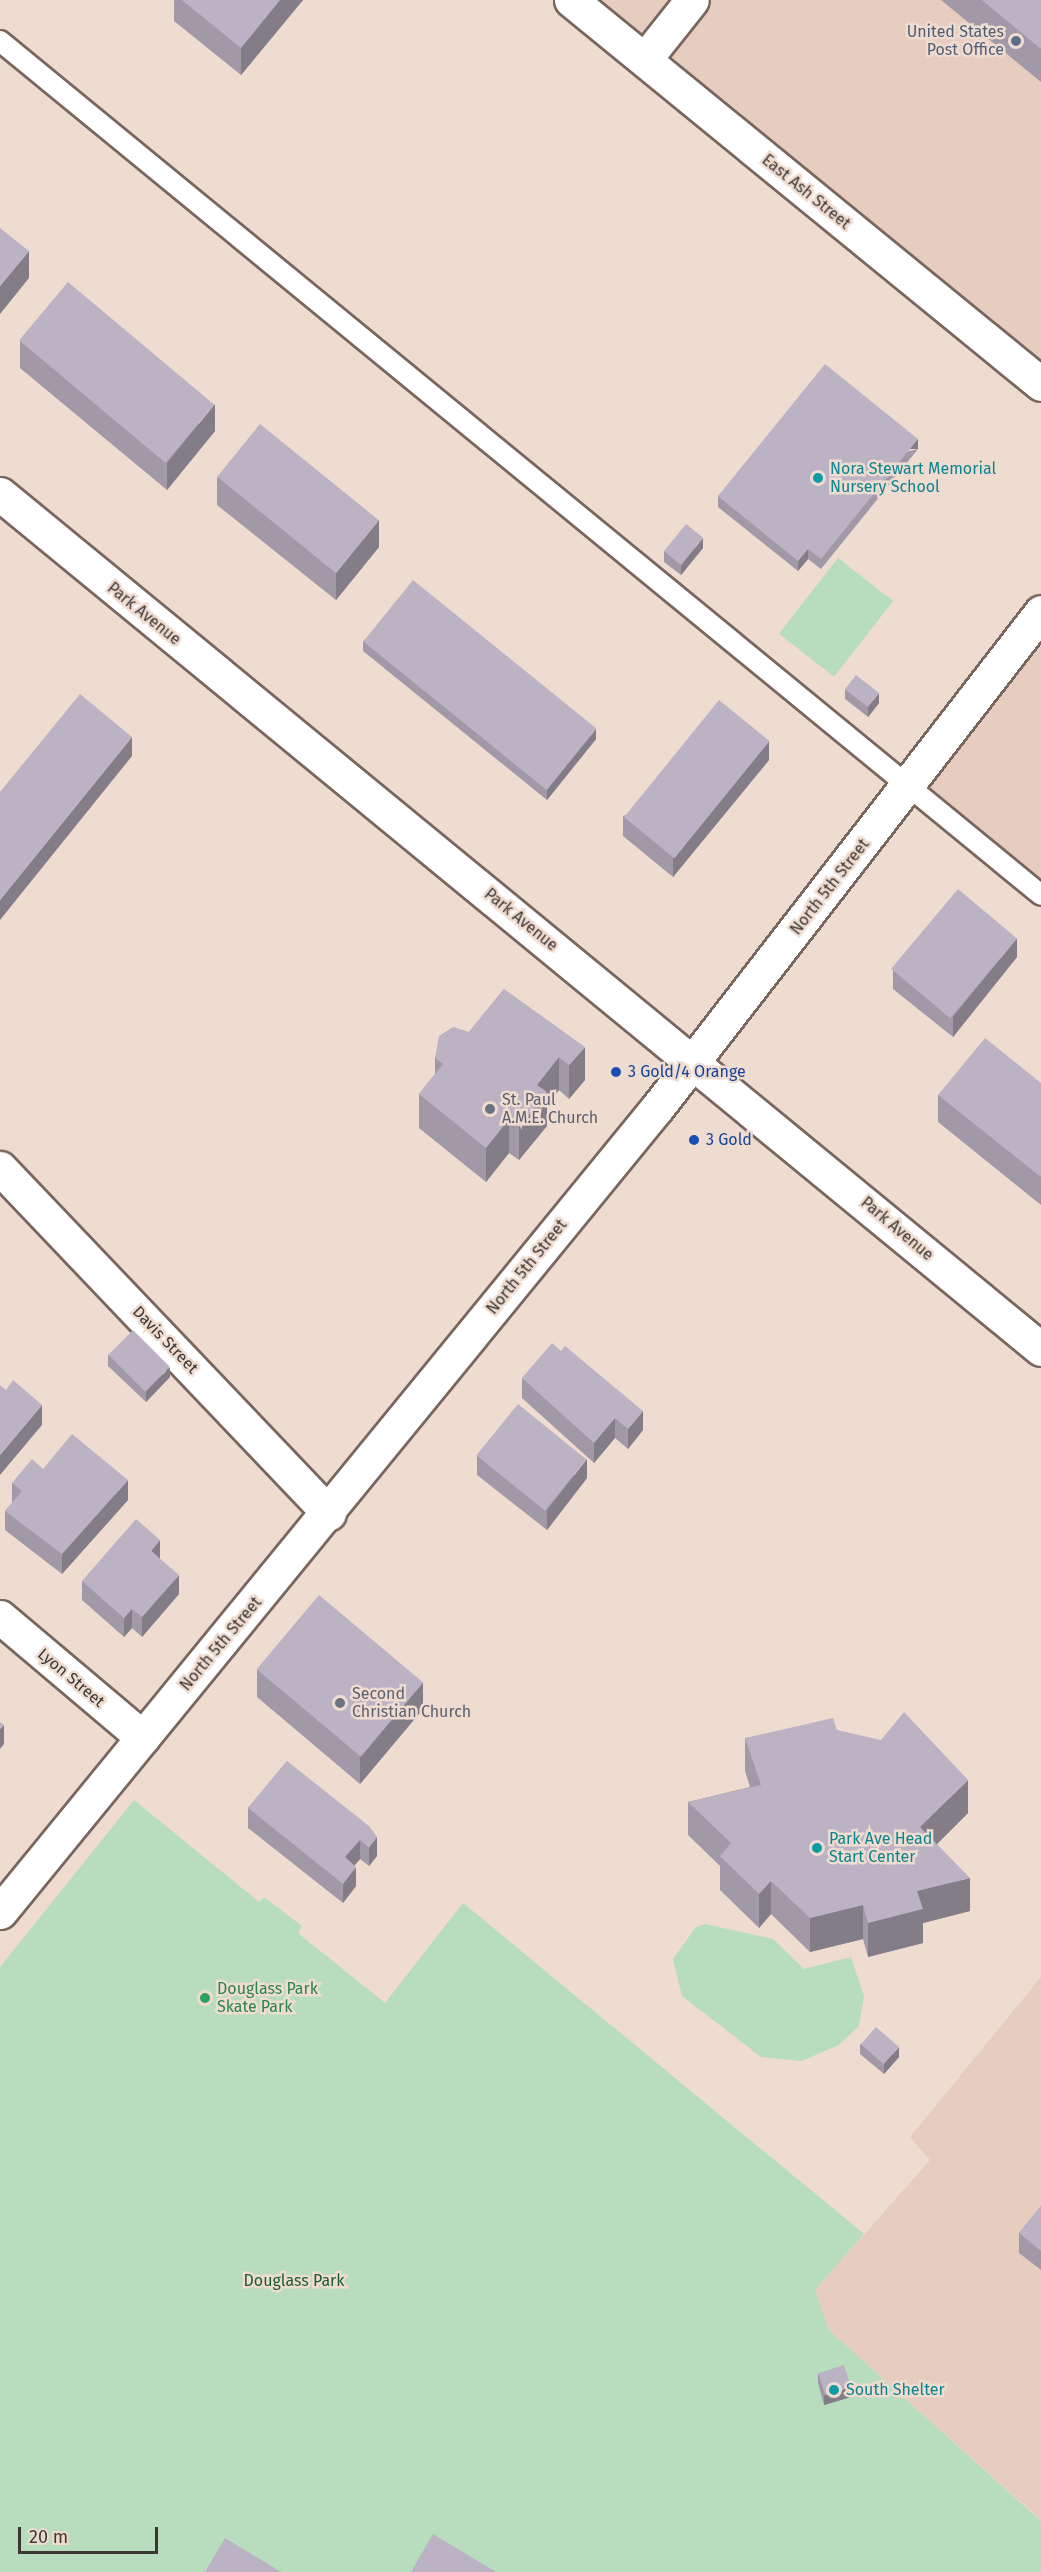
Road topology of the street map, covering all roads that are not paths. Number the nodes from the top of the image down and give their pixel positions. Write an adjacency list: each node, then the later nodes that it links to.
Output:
1 (571, 0): 4 (street, East Ash Street)
2 (692, 0): 4 (street)
3 (0, 41): 8 (lane)
4 (645, 59): 5 (street, East Ash Street)
5 (1041, 384)
6 (0, 494): 10 (street, Park Avenue)
7 (1041, 612): 8 (street, North 5th Street)
8 (908, 788): 9 (lane); 10 (street, North 5th Street)
9 (1041, 895)
10 (694, 1060): 12 (street, Park Avenue); 13 (street, North 5th Street)
11 (0, 1168): 13 (street, Davis Street)
12 (1041, 1349)
13 (329, 1513): 15 (street, North 5th Street)
14 (0, 1617): 15 (street, Lyon Street)
15 (143, 1738): 16 (street, North 5th Street)
16 (0, 1912)

